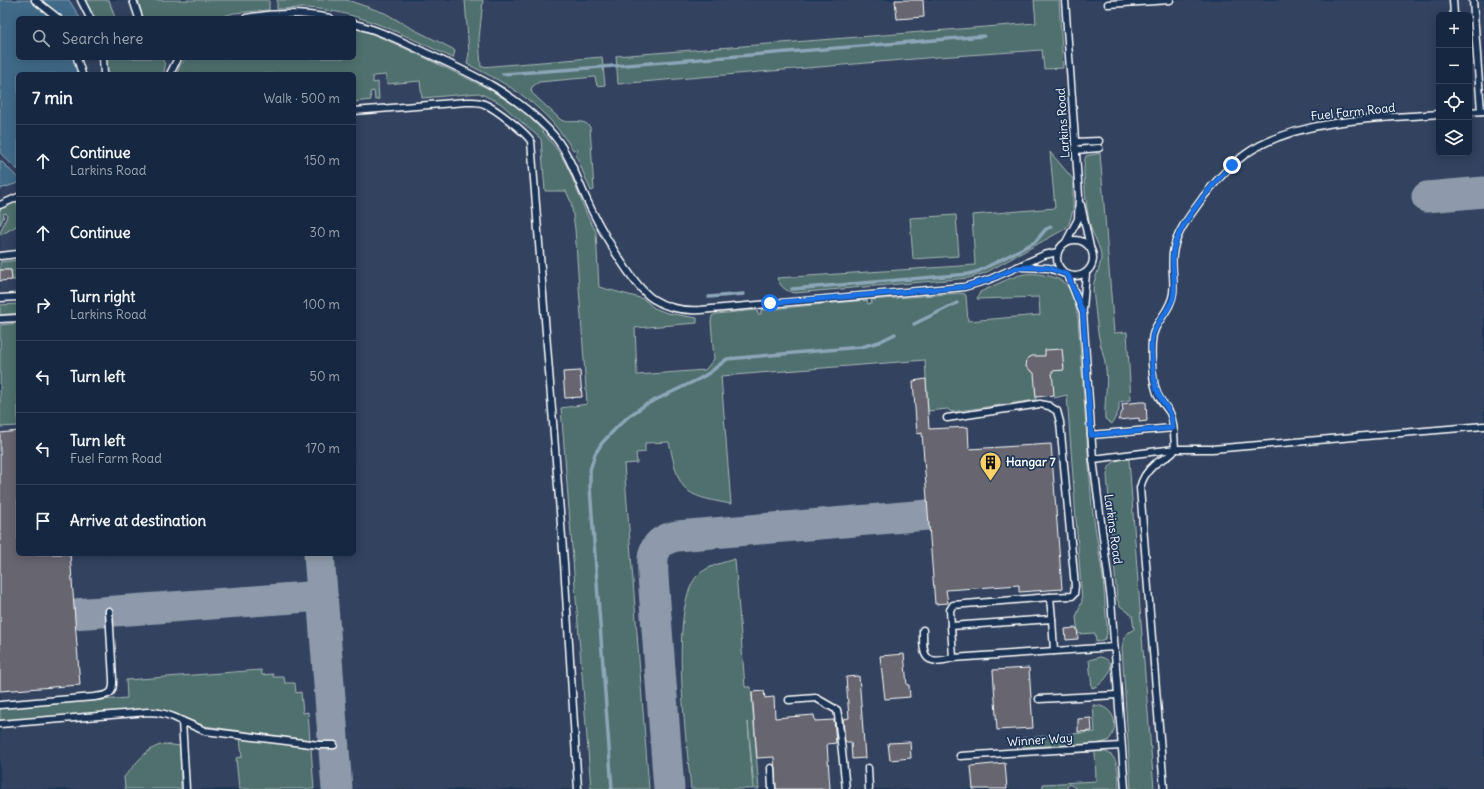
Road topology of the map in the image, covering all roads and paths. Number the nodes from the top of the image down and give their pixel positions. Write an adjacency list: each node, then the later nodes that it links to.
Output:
1 (35, 0): 10 (lane)
2 (81, 0): 11 (lane)
3 (133, 0): 12 (lane)
4 (1065, 0): 27 (lane, Larkins Road)
5 (1170, 0): 8 (lane)
6 (1453, 0): 9 (lane)
7 (1473, 0): 23 (lane)
8 (1108, 4)
9 (1454, 12)
10 (55, 16)
11 (89, 16)
12 (138, 16)
13 (284, 16): 14 (lane)
14 (312, 16)
15 (356, 25): 38 (lane)
16 (78, 60): 19 (lane)
17 (103, 60): 20 (lane)
18 (176, 60): 21 (lane)
19 (81, 72)
20 (104, 72)
21 (171, 72)
22 (356, 111): 72 (lane)
23 (1482, 111): 24 (lane)
24 (1472, 112)
25 (1436, 114): 48 (lane, Fuel Farm Road)
26 (1099, 141): 27 (lane)
27 (1075, 142): 29 (lane, Larkins Road)
28 (1099, 148): 29 (lane)
29 (1076, 150): 30 (lane, Larkins Road)
30 (1079, 196): 33 (lane, Larkins Road); 34 (lane)
31 (16, 198): 32 (lane)
32 (0, 205)
33 (1066, 242): 34 (lane); 35 (lane)
34 (1091, 248): 39 (lane)
35 (1058, 252): 38 (lane); 40 (lane)
36 (16, 254): 37 (lane)
37 (0, 256)
38 (1016, 268): 40 (lane)
39 (1086, 273): 40 (lane); 43 (lane)
40 (1068, 275): 43 (lane, Larkins Road)
41 (16, 297): 42 (lane)
42 (0, 298)
43 (1083, 313): 49 (lane, Larkins Road)
44 (16, 318): 45 (lane)
45 (0, 319)
46 (947, 418): 52 (lane)
47 (1484, 426): 50 (lane)
48 (1173, 428): 49 (lane); 50 (lane, Fuel Farm Road)
49 (1091, 435): 51 (lane, Larkins Road)
50 (1175, 449): 51 (lane); 77 (lane)
51 (1093, 459): 57 (lane, Larkins Road)
52 (1050, 597): 54 (lane); 55 (lane)
53 (109, 611): 63 (lane)
54 (1052, 619): 55 (lane); 58 (lane)
55 (950, 626): 59 (lane)
56 (923, 630): 59 (lane)
57 (1114, 647): 58 (lane); 60 (lane, Larkins Road)
58 (1054, 651): 59 (lane)
59 (953, 658)
60 (1118, 695): 61 (lane); 67 (lane, Larkins Road)
61 (1039, 699)
62 (789, 700): 74 (lane)
63 (0, 704)
64 (182, 721): 65 (lane); 66 (lane); 71 (lane)
65 (0, 724)
66 (334, 745)
67 (1121, 746): 68 (lane, Winner Way); 76 (lane, Larkins Road)
68 (960, 756)
69 (771, 768): 73 (lane)
70 (868, 768): 75 (lane)
71 (186, 789)
72 (578, 789)
73 (772, 789)
74 (846, 789)
75 (869, 789)
76 (1125, 789)
77 (1164, 789)

